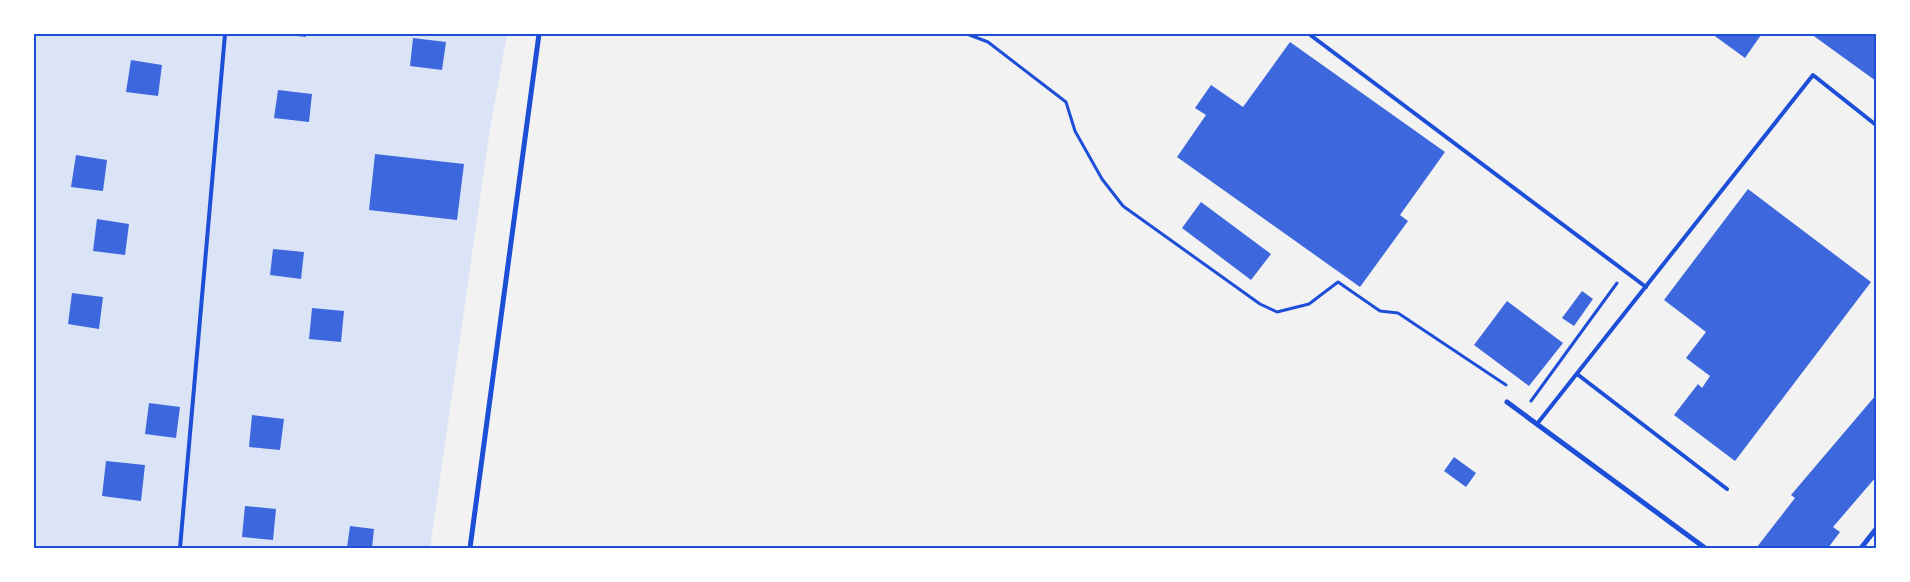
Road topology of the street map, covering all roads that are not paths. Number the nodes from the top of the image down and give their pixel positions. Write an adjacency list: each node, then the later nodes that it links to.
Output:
1 (224, 34): 11 (lane)
2 (539, 34): 12 (street)
3 (1309, 34): 5 (lane)
4 (1876, 125): 5 (lane)
5 (1646, 287): 6 (lane)
6 (1577, 374): 8 (lane); 9 (lane)
7 (1507, 402): 8 (street)
8 (1537, 424): 13 (street)
9 (1728, 489)
10 (1876, 529): 14 (street)
11 (180, 548)
12 (470, 548)
13 (1705, 548)
14 (1861, 548)

